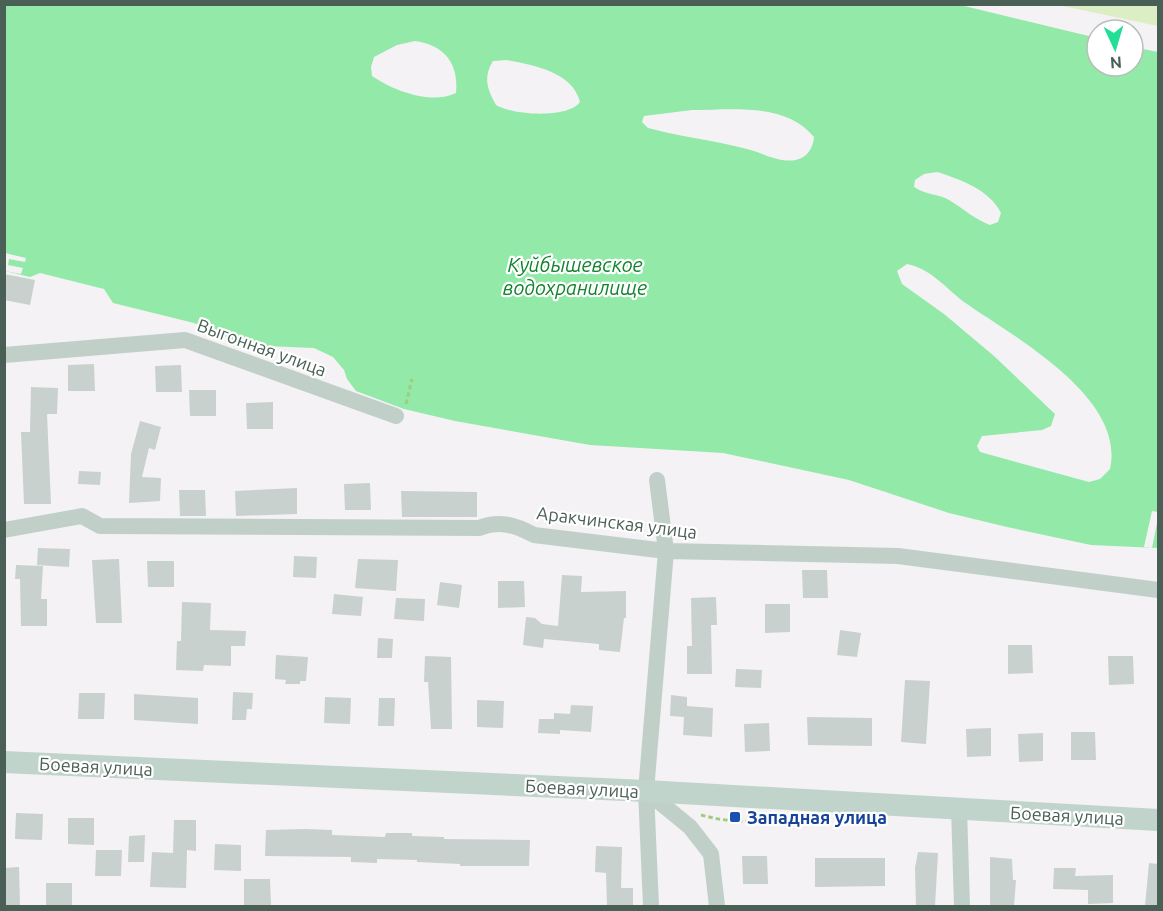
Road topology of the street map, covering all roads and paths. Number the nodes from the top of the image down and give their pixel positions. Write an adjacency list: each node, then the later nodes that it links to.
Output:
1 (4, 355): 3 (street, Выгонная улица)
2 (412, 379): 3 (path)
3 (400, 412)
4 (657, 480): 6 (street)
5 (4, 530): 6 (street, Аракчинская улица)
6 (666, 551): 7 (street, Аракчинская улица); 9 (street)
7 (1158, 590)
8 (4, 762): 9 (main road, Боевая улица)
9 (645, 791): 10 (main road, Боевая улица); 12 (street); 13 (street)
10 (959, 808): 11 (main road, Боевая улица); 14 (street)
11 (1158, 820)
12 (651, 906)
13 (717, 906)
14 (962, 906)

